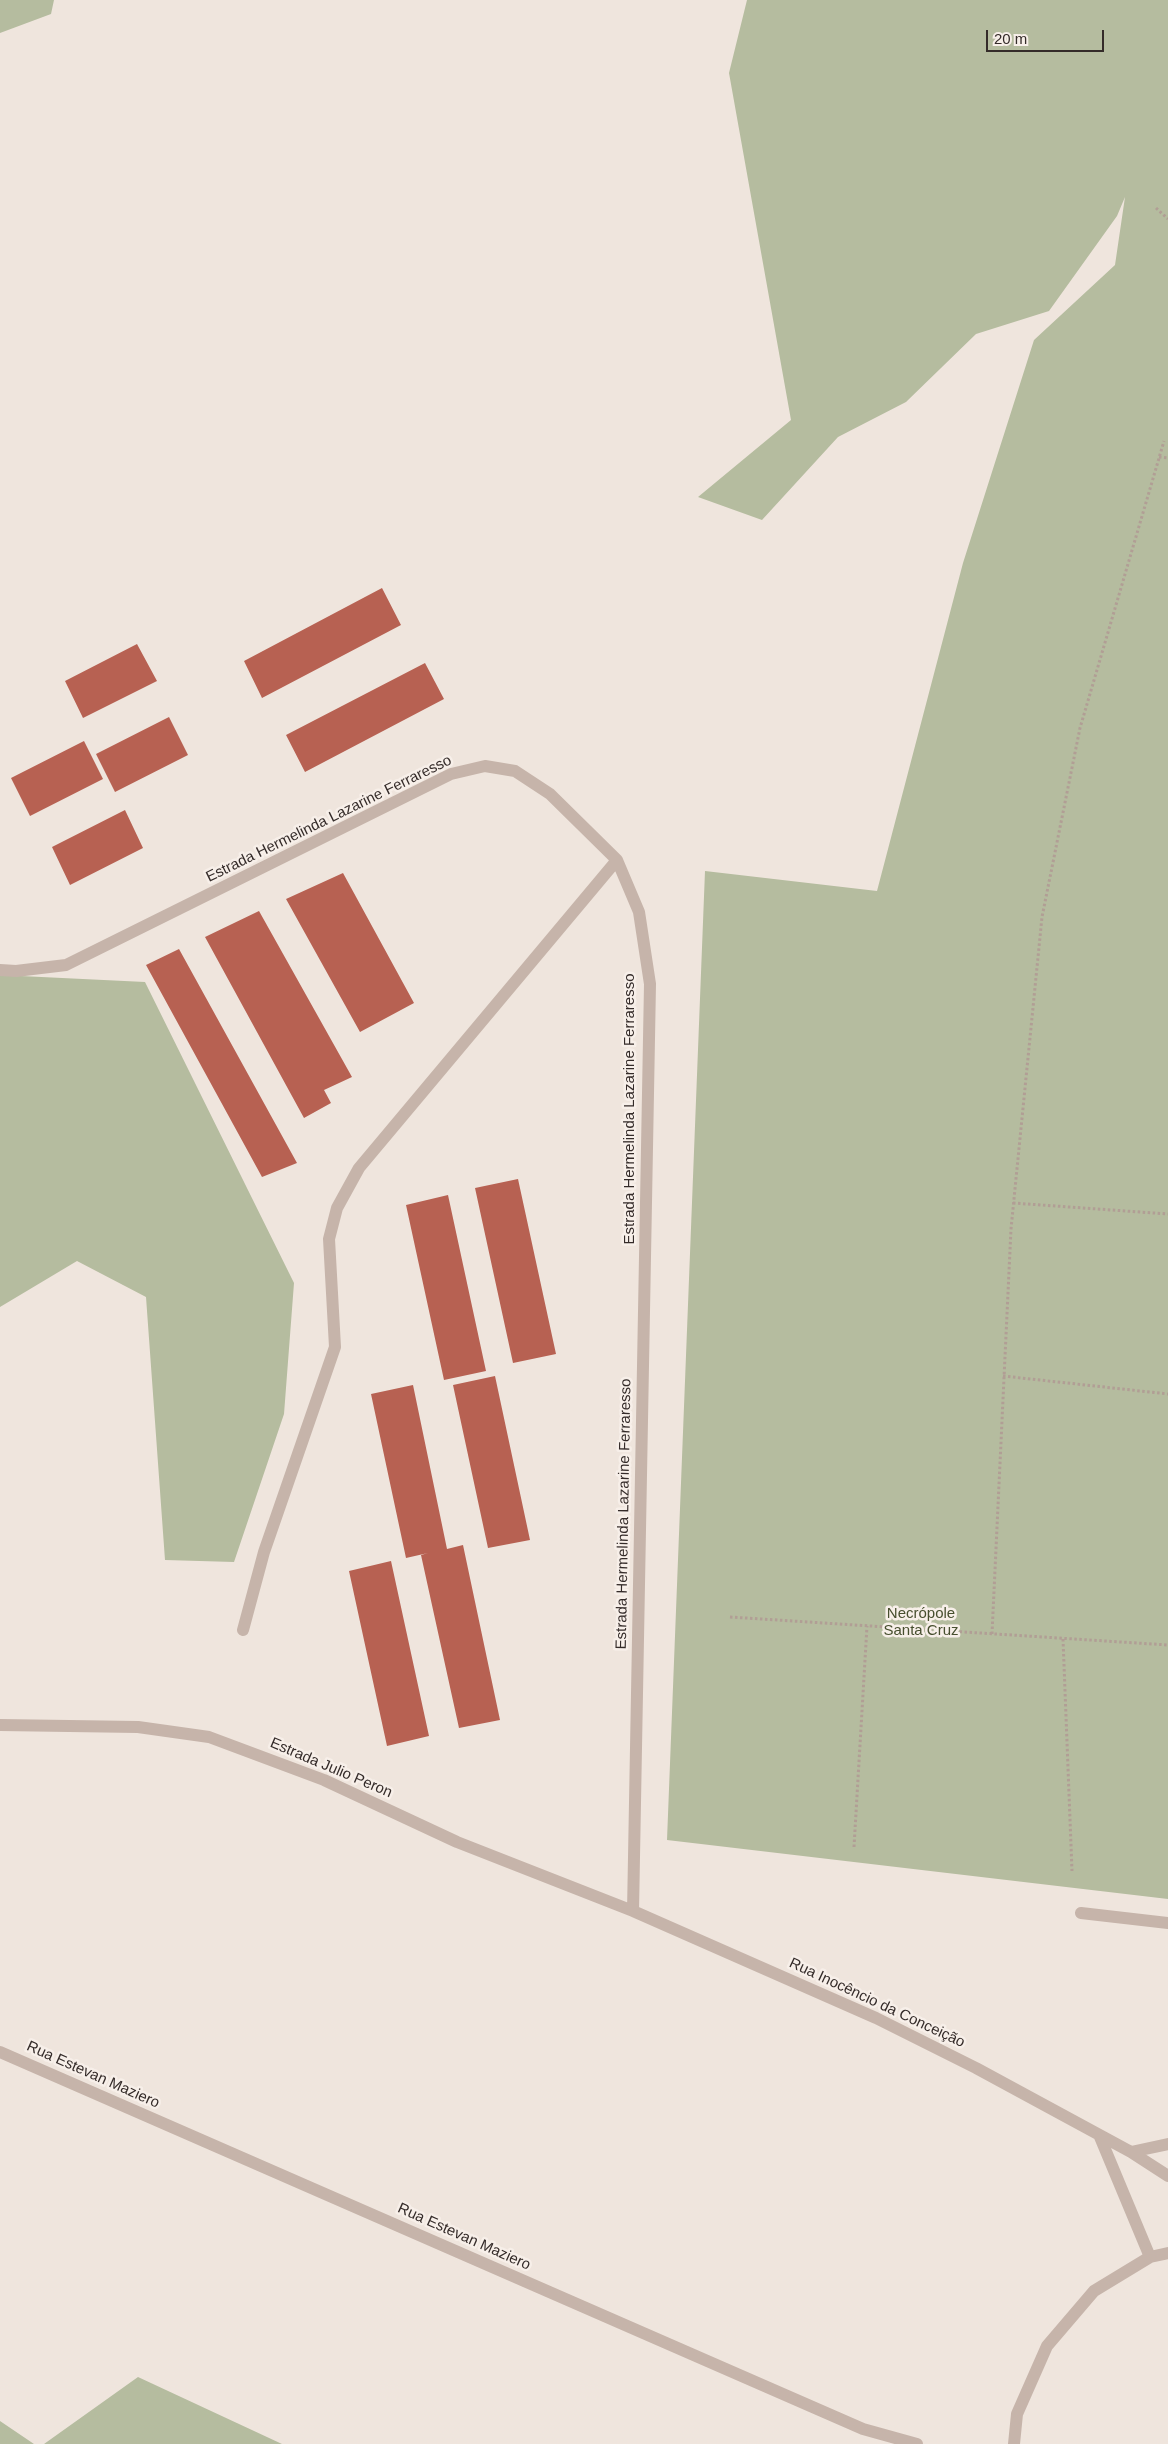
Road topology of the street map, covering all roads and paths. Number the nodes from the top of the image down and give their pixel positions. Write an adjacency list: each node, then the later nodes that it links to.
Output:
1 (1156, 208): 2 (path)
2 (1168, 219)
3 (1164, 441): 4 (path)
4 (1159, 457): 5 (path); 8 (path)
5 (1168, 458)
6 (617, 860): 7 (street, Estrada Hermelinda Lazarine Ferraresso); 14 (street); 21 (street, Estrada Hermelinda Lazarine Ferraresso)
7 (0, 970)
8 (1013, 1203): 9 (path); 10 (path)
9 (1168, 1214)
10 (1003, 1376): 11 (path); 15 (path)
11 (1168, 1394)
12 (730, 1617): 13 (path)
13 (867, 1626): 15 (path); 19 (path)
14 (243, 1630)
15 (992, 1634): 16 (path)
16 (1062, 1639): 17 (path); 20 (path)
17 (1168, 1646)
18 (0, 1725): 21 (street, Estrada Julio Peron)
19 (854, 1847)
20 (1072, 1871)
21 (634, 1911): 25 (street, Rua Inocêncio da Conceição)
22 (1081, 1913): 23 (street)
23 (1168, 1923)
24 (0, 2052): 31 (street, Rua Estevan Maziero)
25 (1100, 2137): 27 (street, Rua Inocêncio da Conceição); 30 (street)
26 (1168, 2144): 27 (street)
27 (1131, 2152): 28 (street, Rua Inocêncio da Conceição)
28 (1168, 2176)
29 (1168, 2253): 30 (street)
30 (1150, 2257): 32 (street)
31 (917, 2444)
32 (1014, 2444)

